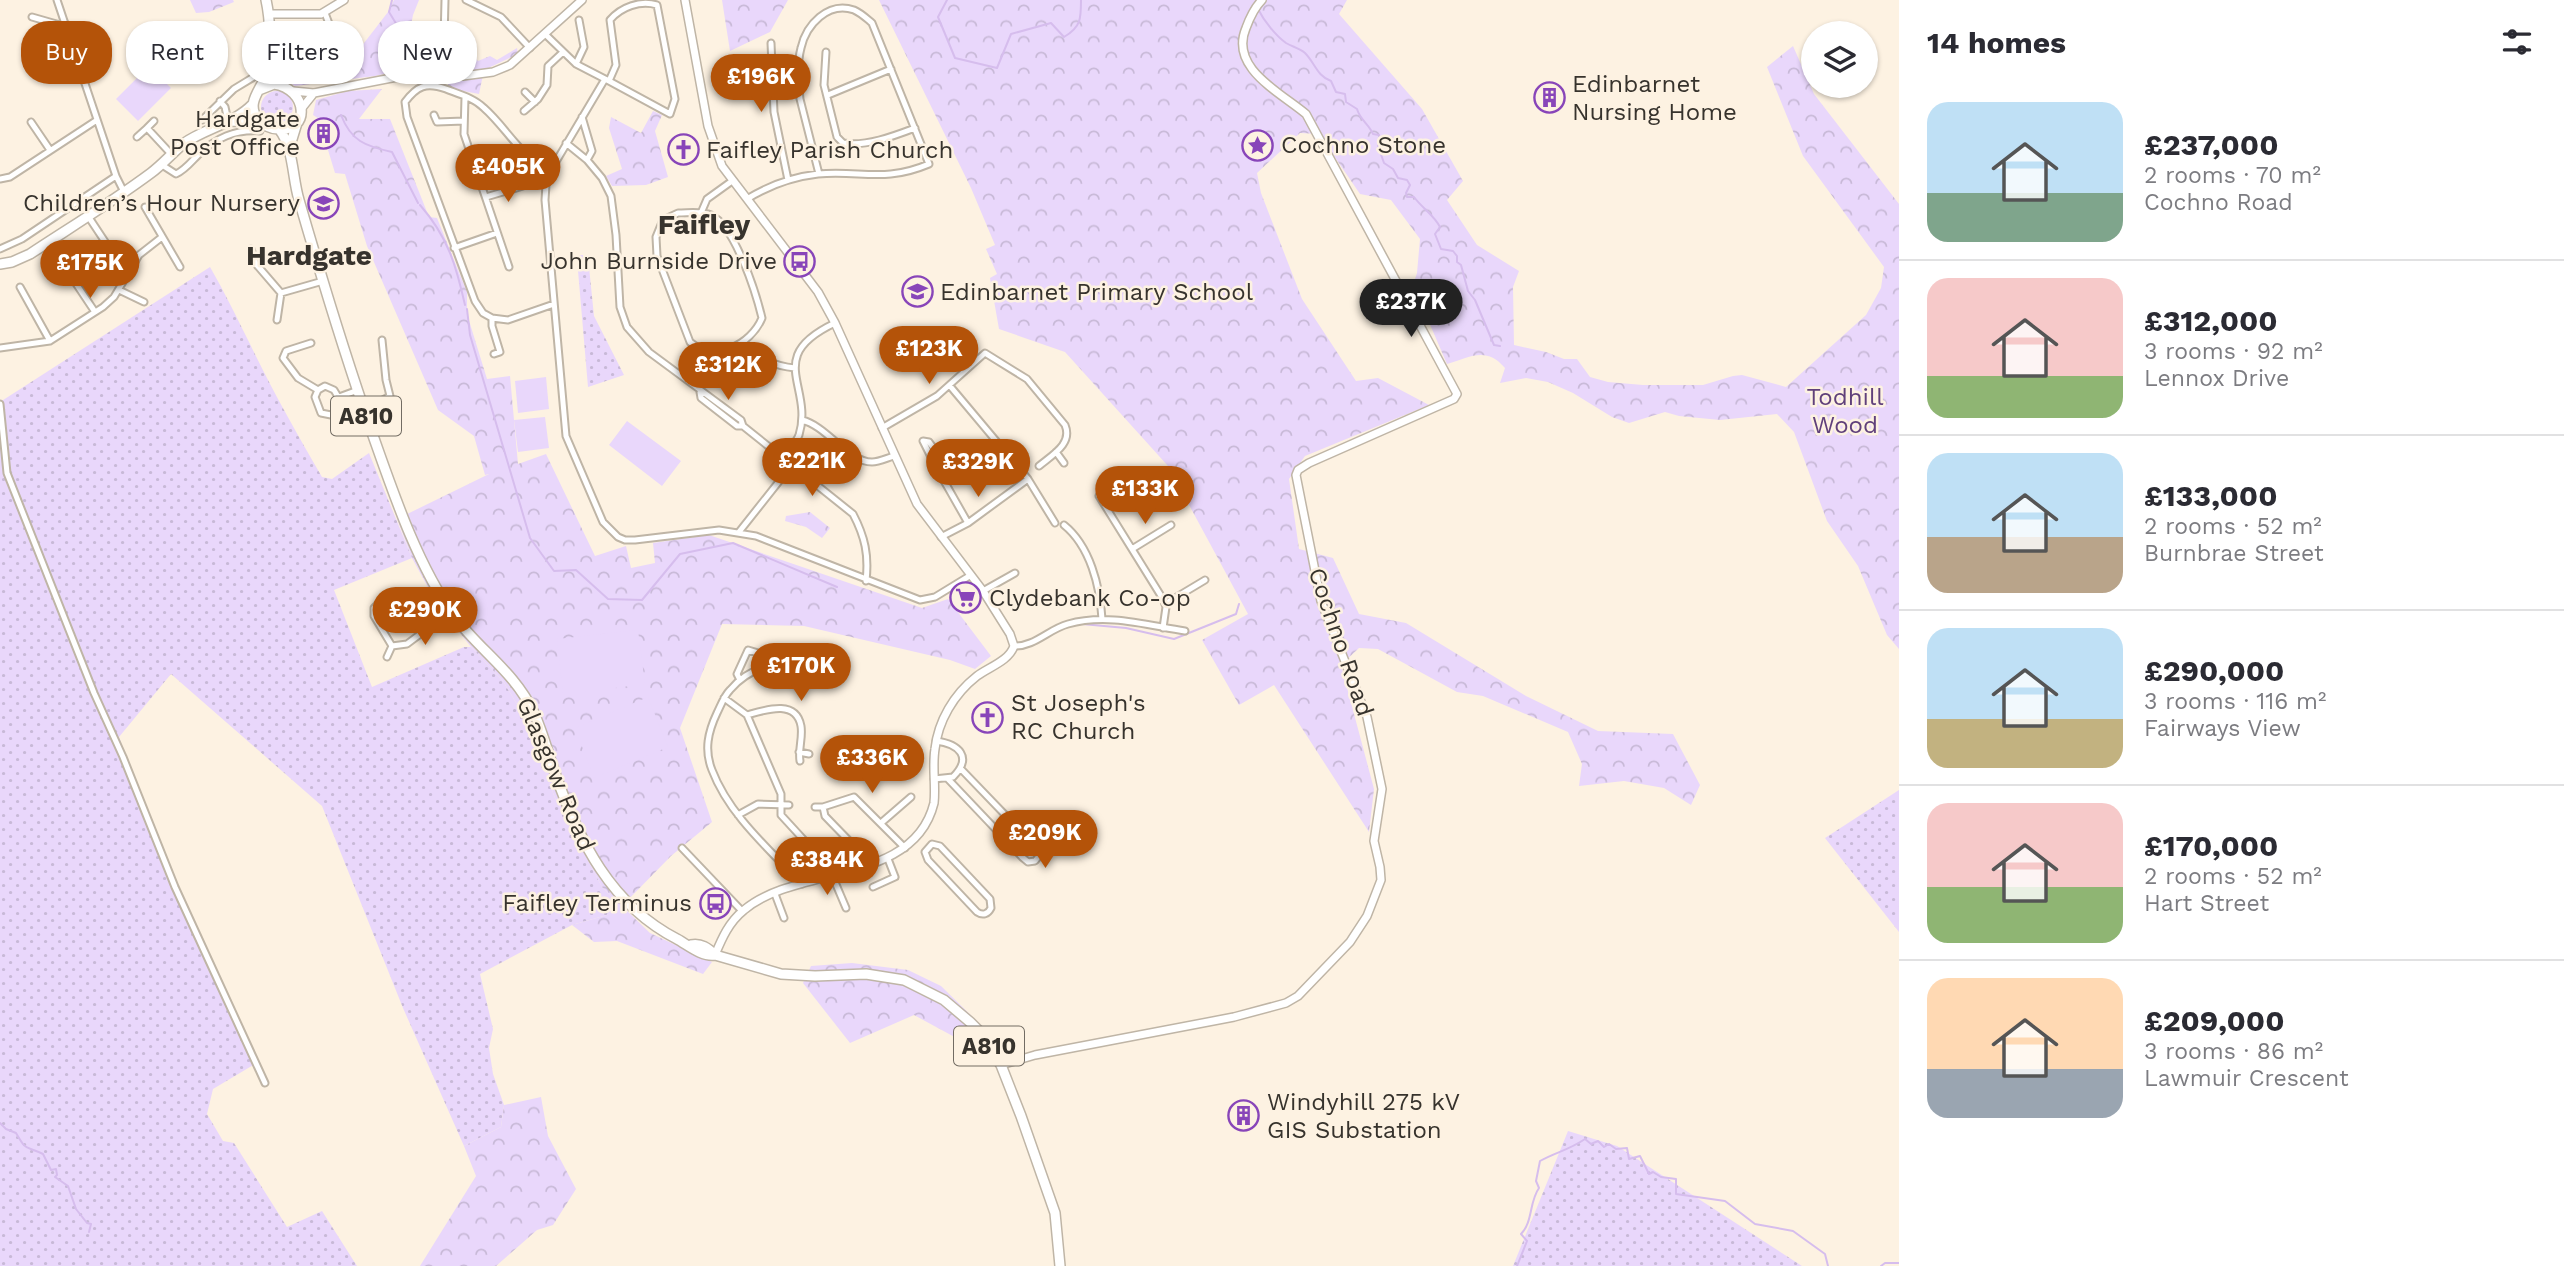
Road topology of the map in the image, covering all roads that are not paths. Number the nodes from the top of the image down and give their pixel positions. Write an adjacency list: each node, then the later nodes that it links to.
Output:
1 (57, 0): 16 (street)
2 (266, 0): 12 (main road)
3 (344, 0): 11 (street)
4 (444, 0): 19 (street)
5 (466, 0): 10 (street)
6 (488, 0): 10 (street)
7 (582, 0): 20 (street)
8 (685, 0): 72 (street)
9 (1259, 4): 188 (street, Cochno Road)
10 (481, 6): 22 (street)
11 (325, 13): 12 (street); 18 (street)
12 (269, 14): 17 (main road)
13 (32, 17): 15 (street)
14 (579, 20): 25 (street)
15 (46, 21)
16 (65, 21)
17 (269, 21)
18 (328, 21)
19 (443, 21)
20 (545, 34): 22 (street); 23 (street)
21 (771, 43): 71 (street)
22 (530, 48): 37 (street)
23 (562, 52): 25 (street); 41 (street)
24 (826, 52): 26 (street)
25 (576, 64): 29 (street)
26 (825, 65): 27 (street); 38 (street)
27 (835, 66)
28 (891, 69): 38 (street); 56 (street); 68 (street)
29 (607, 80): 29 (street); 46 (street)
30 (86, 84): 47 (street)
31 (242, 84): 40 (street)
32 (262, 84): 34 (main road)
33 (274, 84): 34 (main road); 35 (main road)
34 (259, 90): 42 (main road)
35 (293, 91): 37 (street); 43 (main road)
36 (525, 92): 41 (street)
37 (314, 93): 43 (street)
38 (828, 95): 56 (street)
39 (465, 97): 51 (street); 67 (street); 83 (street)
40 (220, 101): 48 (street); 50 (street)
41 (535, 102): 44 (street)
42 (253, 104): 50 (main road); 54 (main road)
43 (302, 108): 53 (main road, A810)
44 (524, 111)
45 (434, 115): 51 (street)
46 (582, 117): 59 (street); 65 (street)
47 (97, 120): 62 (street); 69 (street)
48 (202, 120)
49 (154, 121): 55 (street)
50 (228, 121): 54 (main road); 64 (main road)
51 (464, 121): 75 (street)
52 (31, 122): 62 (street)
53 (297, 123): 57 (main road); 61 (main road, Glasgow Road / A810)
54 (261, 126): 57 (main road); 60 (street)
55 (147, 128): 58 (street); 64 (street)
56 (915, 128): 68 (street)
57 (279, 130): 61 (main road, Glasgow Road / A810)
58 (136, 138)
59 (566, 143): 65 (street); 67 (street)
60 (211, 144): 63 (street); 66 (street)
61 (289, 149): 89 (main road, Glasgow Road / A810)
62 (50, 150): 70 (street)
63 (215, 152)
64 (172, 155): 66 (main road)
65 (587, 159): 121 (street)
66 (162, 165): 74 (main road)
67 (551, 170): 99 (street)
68 (819, 174): 71 (street)
69 (116, 176): 74 (street); 82 (street)
70 (0, 179)
71 (789, 180): 76 (street)
72 (732, 181): 76 (street); 78 (street)
73 (523, 186): 75 (street)
74 (124, 192): 79 (main road)
75 (486, 197): 80 (street)
76 (747, 199): 103 (street)
77 (145, 207): 81 (street)
78 (701, 213): 107 (street); 107 (street)
79 (88, 216): 87 (main road); 93 (street)
80 (497, 233): 83 (street); 92 (street)
81 (162, 237): 91 (street); 93 (street)
82 (22, 239): 84 (street); 87 (street)
83 (454, 248): 101 (street)
84 (0, 249)
85 (251, 249): 97 (street)
86 (349, 252): 89 (street)
87 (30, 254): 90 (main road)
88 (61, 261): 100 (street)
89 (317, 263): 94 (main road, Glasgow Road / A810)
90 (0, 264)
91 (180, 267)
92 (509, 267)
93 (127, 275): 96 (street)
94 (323, 281): 97 (street); 113 (main road, Glasgow Road / A810)
95 (20, 287): 105 (street)
96 (118, 290): 98 (street); 100 (street)
97 (281, 293): 102 (street)
98 (144, 302)
99 (554, 304): 101 (street); 132 (street)
100 (95, 312): 105 (street)
101 (492, 318): 109 (street)
102 (277, 320)
103 (835, 323): 110 (street); 118 (street)
104 (382, 340): 116 (street)
105 (50, 341): 108 (street)
106 (311, 343): 112 (street)
107 (742, 344): 110 (street)
108 (0, 348)
109 (494, 354)
110 (795, 368): 117 (street)
111 (950, 386): 118 (street); 119 (street); 127 (street)
112 (318, 390): 114 (street); 114 (street)
113 (358, 390): 114 (street); 116 (main road, Glasgow Road / A810)
114 (339, 397)
115 (0, 404): 189 (street)
116 (364, 411): 141 (main road, Glasgow Road / A810)
117 (802, 420): 120 (street); 121 (street)
118 (882, 428): 120 (street)
119 (1056, 452): 122 (street); 124 (street)
120 (894, 456): 133 (street)
121 (783, 458): 123 (street)
122 (1064, 463)
123 (792, 465): 132 (street); 138 (street)
124 (1039, 466)
125 (1140, 472): 134 (street)
126 (943, 479): 126 (street); 128 (street)
127 (1028, 479): 128 (street); 129 (street)
128 (968, 523): 133 (street)
129 (1055, 523)
130 (1064, 525): 142 (street)
131 (1171, 525): 134 (street)
132 (740, 532): 138 (street)
133 (941, 537): 136 (street)
134 (1132, 549): 140 (street)
135 (1015, 573): 139 (street)
136 (971, 575): 138 (street); 139 (street)
137 (1205, 580): 140 (street)
138 (866, 581)
139 (983, 591): 147 (street)
140 (1165, 604): 144 (street)
141 (455, 617): 143 (street); 185 (main road, Glasgow Road / A810)
142 (1102, 619): 144 (street); 147 (street)
143 (431, 626): 146 (street); 146 (street)
144 (1163, 628): 145 (street)
145 (1185, 631)
146 (392, 646): 148 (street)
147 (1014, 646): 156 (street)
148 (387, 657)
149 (780, 664): 150 (street); 151 (street); 151 (street)
150 (828, 674)
151 (740, 680): 152 (street)
152 (724, 698): 154 (street); 168 (street)
153 (806, 712): 155 (street)
154 (747, 715): 155 (street); 164 (street)
155 (797, 717): 157 (street)
156 (936, 741): 160 (street); 161 (street)
157 (799, 752): 158 (street); 159 (street)
158 (809, 754)
159 (800, 761)
160 (961, 769): 162 (street); 162 (street)
161 (934, 779): 162 (street); 170 (street)
162 (948, 779)
163 (911, 797): 169 (street)
164 (781, 804): 165 (street); 168 (street); 176 (street)
165 (789, 805)
166 (815, 807): 167 (street)
167 (822, 807): 169 (street); 173 (street)
168 (738, 815): 178 (street)
169 (881, 823): 174 (street)
170 (916, 838): 171 (street); 174 (street)
171 (927, 847): 171 (street)
172 (682, 848): 182 (street)
173 (856, 848)
174 (905, 848): 175 (street)
175 (888, 859): 177 (street); 179 (street)
176 (825, 863)
177 (832, 875): 178 (street); 181 (street)
178 (802, 884): 180 (street)
179 (873, 887)
180 (775, 894): 182 (street); 183 (street)
181 (846, 908)
182 (742, 911): 184 (street)
183 (784, 918)
184 (719, 943): 186 (street); 187 (street)
185 (691, 945): 186 (main road, Glasgow Road / A810); 187 (main road, Glasgow Road / A810)
186 (707, 947): 187 (main road, A810)
187 (715, 955): 188 (main road, A810)
188 (1000, 1065): 190 (main road, A810)
189 (265, 1083)
190 (1060, 1266)

